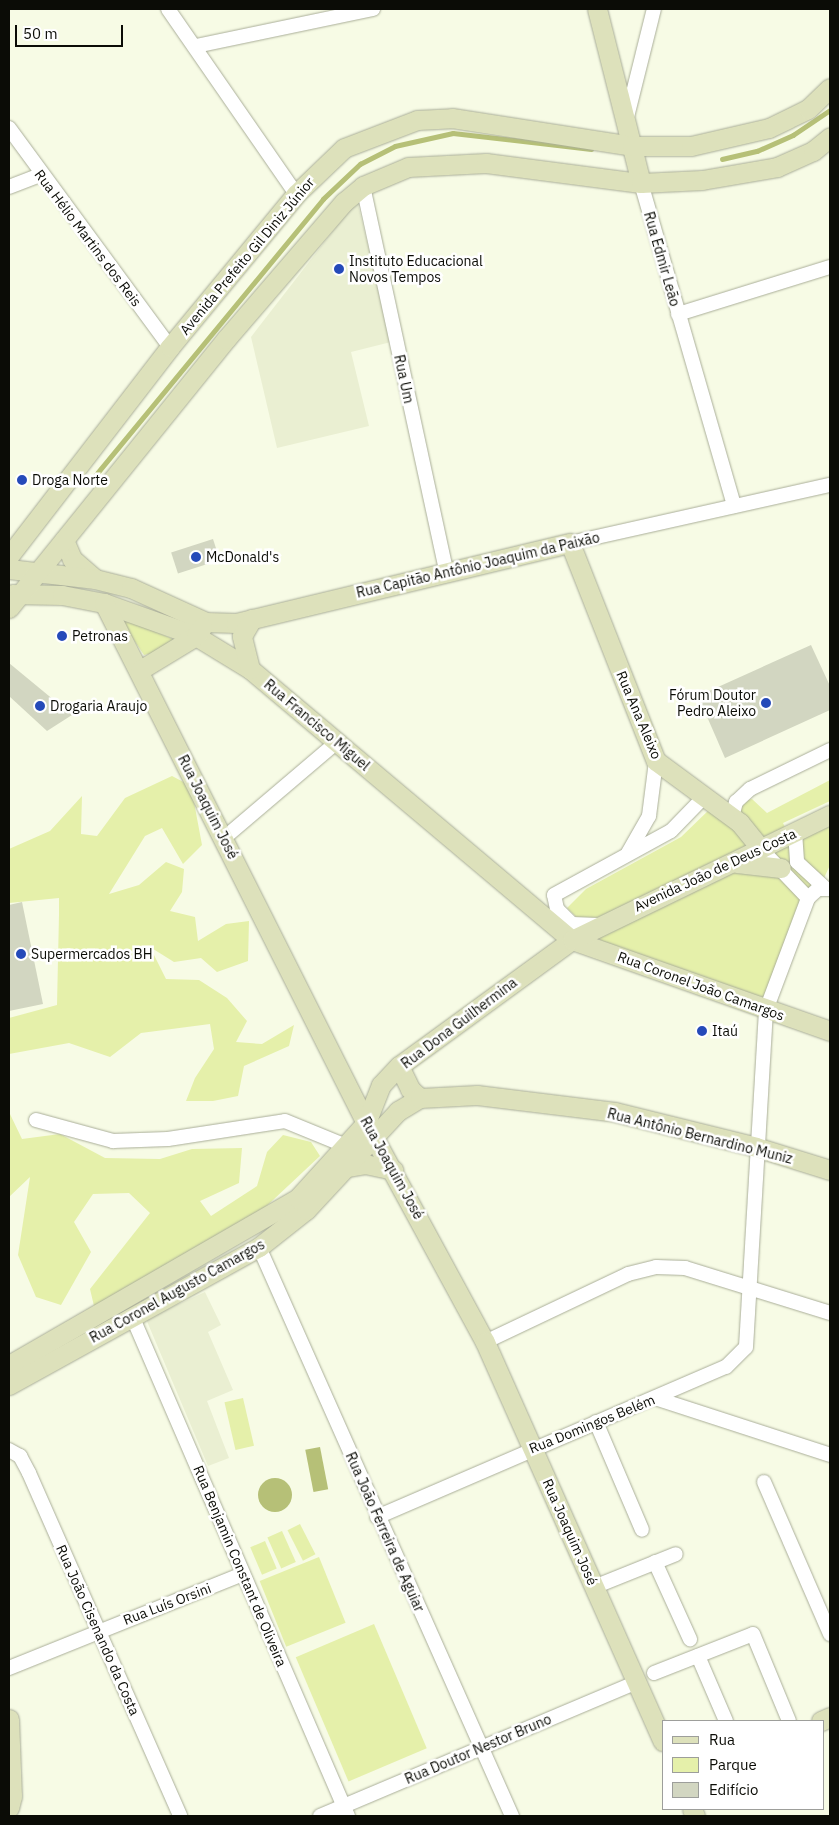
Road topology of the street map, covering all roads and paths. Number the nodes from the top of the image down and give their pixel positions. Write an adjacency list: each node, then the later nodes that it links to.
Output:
1 (168, 9): 5 (street)
2 (373, 9): 5 (street)
3 (597, 9): 7 (main road)
4 (654, 9): 7 (street, Rua Edmir Leão)
5 (196, 46): 15 (street)
6 (830, 88): 10 (main road, Avenida Prefeito Gil Diniz Júnior)
7 (626, 117): 10 (main road, Rua Edmir Leão)
8 (9, 128): 11 (street, Rua Hélio Martins dos Reis)
9 (830, 137): 12 (main road)
10 (632, 146): 12 (main road, Rua Edmir Leão); 15 (main road, Avenida Prefeito Gil Diniz Júnior)
11 (40, 175): 14 (street); 18 (street, Rua Hélio Martins dos Reis)
12 (641, 183): 13 (main road); 17 (street, Rua Edmir Leão)
13 (363, 186): 21 (main road); 26 (street, Rua Um)
14 (9, 187)
15 (296, 194): 18 (main road, Avenida Prefeito Gil Diniz Júnior)
16 (830, 267): 17 (street)
17 (678, 314): 20 (street, Rua Edmir Leão)
18 (170, 347): 23 (main road, Avenida Prefeito Gil Diniz Júnior)
19 (830, 485): 20 (street, Rua Capitão Antônio Joaquim da Paixão)
20 (734, 506): 22 (street, Rua Capitão Antônio Joaquim da Paixão)
21 (64, 540): 25 (main road); 27 (main road)
22 (570, 543): 26 (main road, Rua Capitão Antônio Joaquim da Paixão); 36 (main road, Rua Ana Aleixo)
23 (9, 556)
24 (9, 569): 25 (main road, Rua Francisco Miguel)
25 (40, 570): 27 (main road, Rua Francisco Miguel); 28 (main road)
26 (446, 571): 30 (main road, Rua Capitão Antônio Joaquim da Paixão)
27 (95, 579): 31 (main road, Rua Francisco Miguel)
28 (12, 599): 29 (main road, Rua Francisco Miguel)
29 (104, 603): 31 (main road, Rua Francisco Miguel); 33 (main road, Rua Joaquim José)
30 (252, 619): 31 (main road, Rua Capitão Antônio Joaquim da Paixão); 32 (main road)
31 (201, 629): 32 (main road, Rua Francisco Miguel); 33 (main road, Rua Capitão Antônio Joaquim da Paixão)
32 (250, 668): 34 (main road, Rua Francisco Miguel)
33 (140, 670): 41 (main road, Rua Joaquim José)
34 (337, 742): 41 (street); 49 (main road, Rua Francisco Miguel)
35 (830, 750): 39 (street)
36 (656, 761): 37 (main road, Rua Ana Aleixo); 43 (street)
37 (704, 797): 39 (main road, Rua Ana Aleixo); 43 (street)
38 (830, 815): 40 (main road, Avenida João de Deus Costa)
39 (732, 817): 42 (main road, Rua Ana Aleixo)
40 (795, 832): 42 (main road, Avenida João de Deus Costa); 46 (street)
41 (223, 839): 57 (main road, Rua Joaquim José)
42 (761, 849): 44 (main road, Avenida João de Deus Costa); 45 (street)
43 (626, 855): 47 (street)
44 (733, 864): 45 (main road); 50 (main road, Avenida João de Deus Costa)
45 (781, 868): 48 (street)
46 (827, 888): 48 (street)
47 (554, 895): 49 (street); 50 (street, Avenida João de Deus Costa)
48 (808, 898): 52 (street, Rua Domingos Belém)
49 (533, 907): 51 (main road, Rua Francisco Miguel)
50 (599, 925): 51 (main road, Avenida João de Deus Costa)
51 (572, 940): 52 (main road, Rua Coronel João Camargos); 54 (main road, Rua Dona Guilhermina)
52 (766, 1010): 53 (main road, Rua Coronel João Camargos); 59 (street, Rua Domingos Belém)
53 (830, 1031)
54 (399, 1066): 55 (main road); 57 (main road, Rua Dona Guilhermina)
55 (420, 1098): 57 (main road, Rua Coronel Augusto Camargos); 59 (main road, Rua Antônio Bernardino Muniz)
56 (36, 1120): 58 (street)
57 (370, 1130): 58 (main road, Rua Coronel Augusto Camargos); 60 (main road, Rua Coronel Augusto Camargos); 61 (main road, Rua Joaquim José)
58 (346, 1146): 68 (main road, Rua Coronel Augusto Camargos)
59 (756, 1147): 62 (main road, Rua Antônio Bernardino Muniz); 64 (street, Rua Domingos Belém)
60 (347, 1167): 61 (main road); 63 (main road, Rua Coronel Augusto Camargos)
61 (393, 1170): 67 (main road, Rua Joaquim José)
62 (830, 1170)
63 (259, 1247): 66 (main road, Rua Coronel Augusto Camargos); 76 (street, Rua João Ferreira de Aguiar)
64 (751, 1288): 65 (street); 67 (street); 70 (street, Rua Domingos Belém)
65 (830, 1313)
66 (132, 1316): 69 (main road, Rua Coronel Augusto Camargos); 80 (street, Rua Benjamin Constant de Oliveira)
67 (485, 1342): 72 (main road, Rua Joaquim José)
68 (9, 1365)
69 (9, 1385)
70 (655, 1398): 71 (street, Rua Domingos Belém); 74 (street)
71 (596, 1422): 72 (street, Rua Domingos Belém); 77 (street)
72 (533, 1448): 76 (street, Rua Domingos Belém); 81 (main road, Rua Joaquim José)
73 (9, 1450): 82 (street, Rua João Cisenando da Costa)
74 (830, 1455)
75 (764, 1482): 83 (street)
76 (377, 1516): 93 (street, Rua João Ferreira de Aguiar)
77 (642, 1530)
78 (676, 1554): 79 (street)
79 (655, 1562): 81 (street); 84 (street)
80 (243, 1574): 82 (street, Rua Luís Orsini); 95 (street, Rua Benjamin Constant de Oliveira)
81 (594, 1587): 88 (main road, Rua Joaquim José)
82 (99, 1631): 86 (street, Rua Luís Orsini); 96 (street, Rua João Cisenando da Costa)
83 (830, 1634)
84 (690, 1639)
85 (698, 1656): 87 (street); 90 (street); 91 (street)
86 (9, 1668)
87 (654, 1673)
88 (637, 1682): 92 (main road, Rua Joaquim José); 93 (street, Rua Doutor Nestor Bruno)
89 (9, 1719): 94 (main road)
90 (726, 1720)
91 (789, 1720)
92 (662, 1739)
93 (482, 1746): 95 (street, Rua Doutor Nestor Bruno); 98 (street, Rua João Ferreira de Aguiar)
94 (9, 1808)
95 (346, 1811): 97 (street, Rua Doutor Nestor Bruno)
96 (180, 1816)
97 (320, 1816)
98 (512, 1816)

